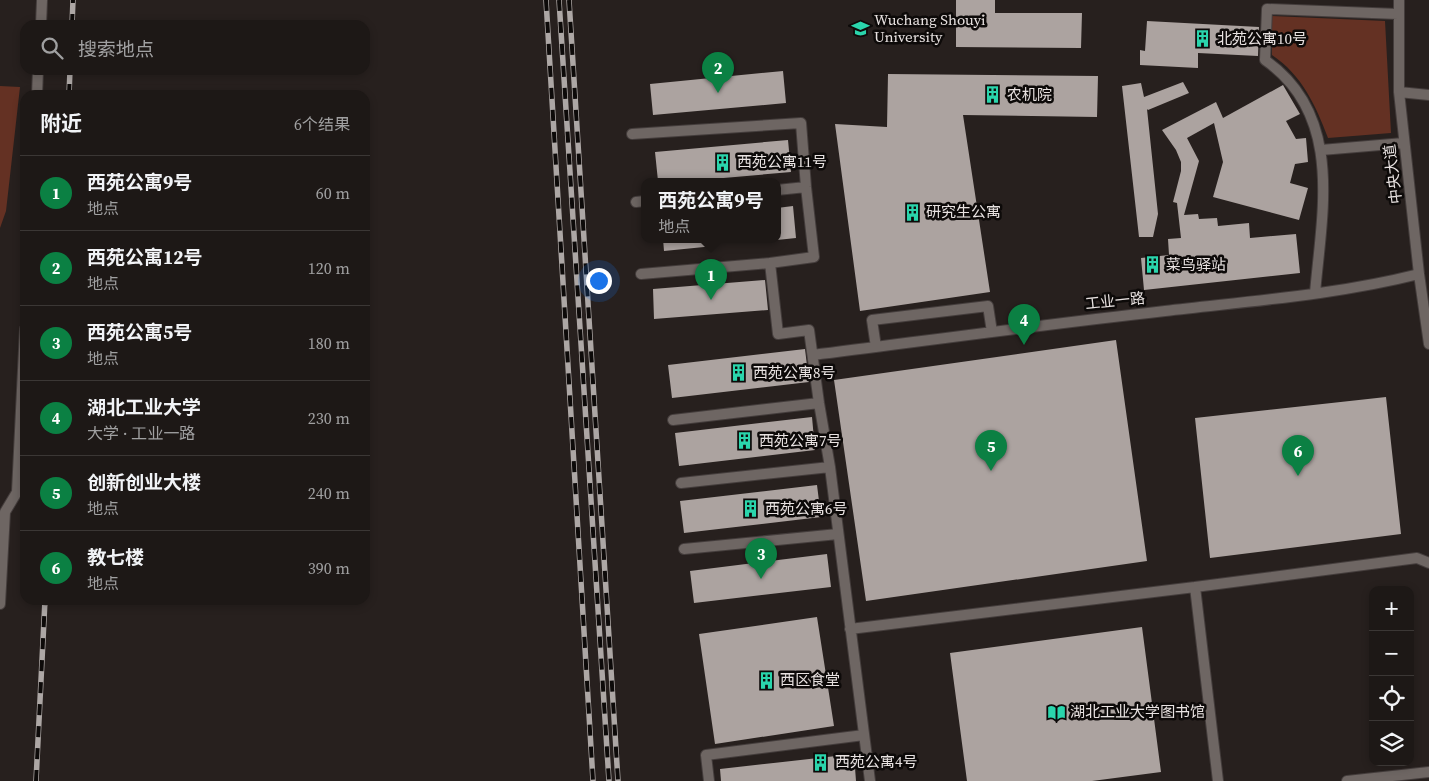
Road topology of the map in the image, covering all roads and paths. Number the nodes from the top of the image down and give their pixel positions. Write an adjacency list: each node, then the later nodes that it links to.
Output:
1 (42, 0): 4 (street)
2 (1399, 0): 3 (street, 中央大道)
3 (1398, 14): 7 (street, 中央大道); 11 (street)
4 (41, 20)
5 (38, 75): 6 (street)
6 (37, 90)
7 (1399, 92): 8 (street); 10 (street, 中央大道)
8 (1429, 95)
9 (632, 134): 12 (street)
10 (1404, 143): 11 (street); 16 (street, 中央大道)
11 (1322, 150): 17 (street)
12 (806, 187): 13 (street); 14 (street)
13 (781, 190)
14 (770, 263): 15 (street); 21 (street)
15 (641, 274)
16 (1419, 274): 17 (street, 工业一路); 19 (street, 中央大道)
17 (1315, 294): 18 (street, 工业一路)
18 (992, 332): 20 (street, 工业一路); 20 (street)
19 (1429, 344)
20 (876, 347): 21 (street, 工业一路)
21 (813, 354): 22 (street)
22 (819, 403): 23 (street); 25 (street)
23 (673, 420)
24 (20, 430): 31 (street)
25 (830, 466): 26 (street); 27 (street)
26 (681, 483)
27 (838, 534): 28 (street); 32 (street)
28 (684, 549)
29 (1429, 564): 30 (street)
30 (1195, 587): 32 (street); 37 (street)
31 (0, 604)
32 (850, 629): 33 (street)
33 (864, 736): 35 (street); 36 (street)
34 (1429, 772): 38 (street)
35 (709, 781)
36 (870, 781)
37 (1218, 781)
38 (1348, 781)

